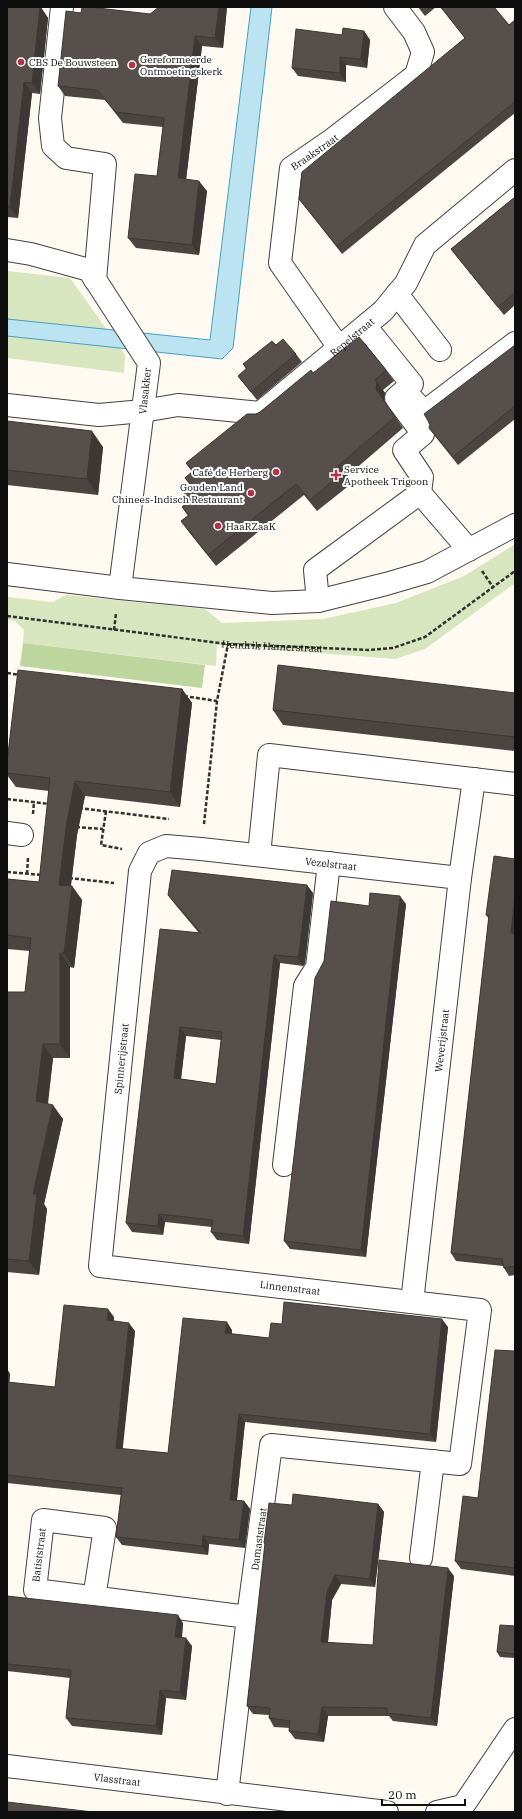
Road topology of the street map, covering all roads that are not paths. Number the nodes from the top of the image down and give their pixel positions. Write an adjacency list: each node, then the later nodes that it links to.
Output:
1 (62, 7): 5 (street)
2 (395, 7): 9 (street, Braakstraat)
3 (515, 170): 6 (street, Repelstraat)
4 (7, 250): 5 (street, Vlasakker)
5 (95, 280): 13 (street, Vlasakker)
6 (397, 294): 7 (street, Repelstraat); 10 (street)
7 (366, 327): 9 (street, Repelstraat); 11 (street)
8 (515, 343): 11 (street)
9 (340, 349): 13 (street, Repelstraat)
10 (440, 350)
11 (405, 390): 14 (street)
12 (7, 405): 13 (street)
13 (143, 411): 18 (street, Vlasakker)
14 (420, 493): 16 (street); 19 (street)
15 (515, 525): 16 (street)
16 (469, 550): 19 (street)
17 (7, 574): 18 (street)
18 (120, 588): 19 (street)
19 (318, 601)
20 (474, 779): 21 (street); 23 (street); 25 (street, Weverijstraat)
21 (515, 784)
22 (148, 853): 23 (street, Vezelstraat); 27 (street, Spinnerijstraat)
23 (259, 855): 24 (street, Vezelstraat)
24 (329, 863): 25 (street, Vezelstraat); 26 (street)
25 (460, 878): 28 (street, Weverijstraat)
26 (284, 1165)
27 (100, 1266): 28 (street, Linnenstraat)
28 (412, 1302): 29 (street, Linnenstraat)
29 (480, 1310): 30 (street, Damaststraat)
30 (433, 1461): 31 (street); 33 (street, Damaststraat)
31 (421, 1558)
32 (94, 1598): 33 (street)
33 (248, 1617): 36 (street, Damaststraat)
34 (515, 1729): 39 (street)
35 (7, 1766): 36 (street, Vlasstraat)
36 (227, 1794): 37 (street, Vlasstraat)
37 (261, 1805): 38 (street, Vlasstraat)
38 (387, 1812)
39 (437, 1812)

